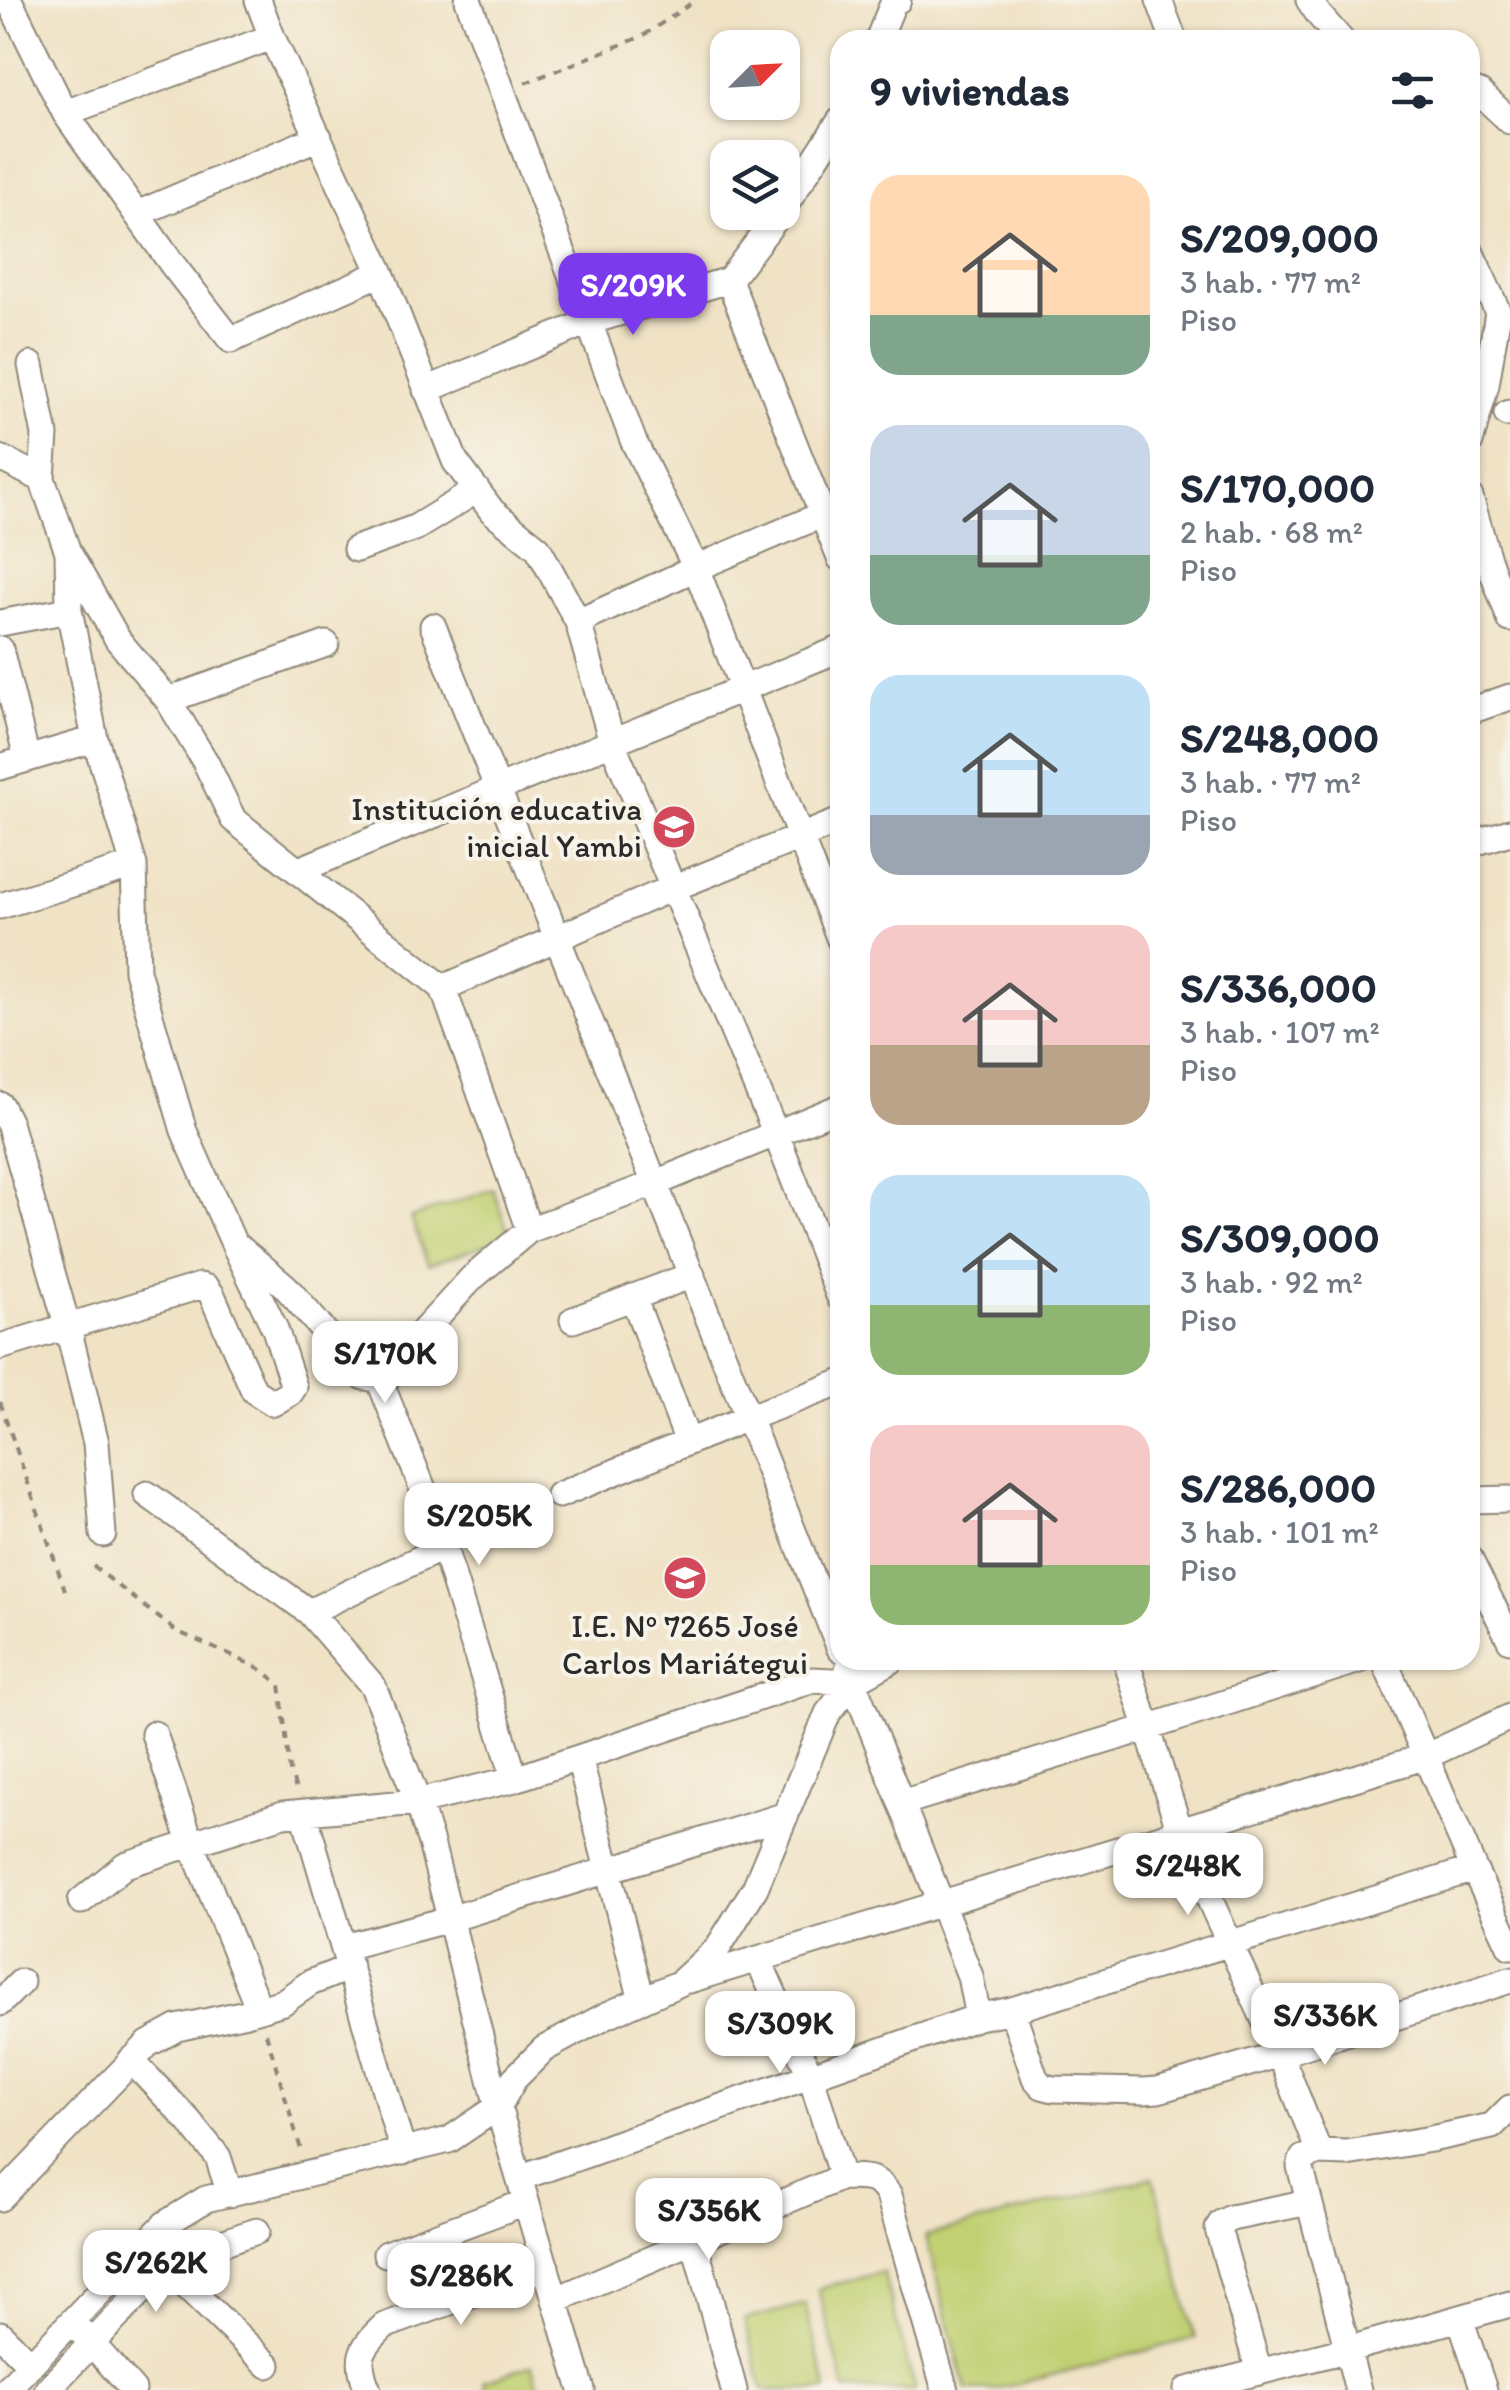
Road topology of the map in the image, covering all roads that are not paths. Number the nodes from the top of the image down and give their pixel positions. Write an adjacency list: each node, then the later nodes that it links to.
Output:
1 (258, 0): 10 (street)
2 (468, 0): 22 (street)
3 (894, 0): 7 (street)
4 (1159, 0): 8 (street)
5 (1310, 0): 9 (street)
6 (11, 1): 12 (street)
7 (882, 30)
8 (1170, 30)
9 (1332, 30)
10 (272, 36): 12 (street); 14 (street)
11 (1480, 94): 13 (street)
12 (66, 113): 17 (street)
13 (1510, 121)
14 (318, 137): 17 (street); 19 (street)
15 (830, 137): 16 (street)
16 (800, 184)
17 (137, 214): 19 (street)
18 (768, 230): 21 (street)
19 (381, 273): 24 (street)
20 (1480, 273): 25 (street)
21 (730, 280): 22 (street); 29 (street)
22 (588, 322): 24 (street); 35 (street)
23 (32, 364): 27 (street)
24 (426, 390): 28 (street)
25 (1480, 406)
26 (0, 458): 27 (street)
27 (42, 479): 33 (street)
28 (477, 490): 32 (street); 38 (street)
29 (824, 514): 30 (street); 35 (street)
30 (830, 530)
31 (1480, 531): 34 (street)
32 (356, 549)
33 (68, 552): 36 (street); 46 (street)
34 (1489, 560): 37 (street)
35 (696, 568): 38 (street); 44 (street)
36 (69, 610): 39 (street); 48 (street)
37 (1510, 619)
38 (578, 622): 49 (street)
39 (0, 623)
40 (433, 626): 52 (street)
41 (326, 644): 46 (street)
42 (0, 648): 50 (street)
43 (830, 654): 44 (street)
44 (742, 689): 49 (street); 55 (street)
45 (1510, 697): 47 (street)
46 (168, 700): 58 (street)
47 (1480, 708)
48 (95, 738): 50 (street); 57 (street)
49 (612, 742): 52 (street); 59 (street)
50 (27, 759): 51 (street)
51 (0, 767)
52 (497, 789): 58 (street); 62 (street)
53 (830, 825): 55 (street)
54 (1510, 832): 56 (street)
55 (798, 838): 59 (street); 61 (street)
56 (1480, 841)
57 (134, 864): 60 (street); 69 (street)
58 (299, 870): 63 (street)
59 (673, 888): 62 (street); 66 (street)
60 (0, 906)
61 (830, 916)
62 (556, 937): 63 (street); 67 (street)
63 (443, 988): 68 (street)
64 (0, 1105): 74 (street)
65 (830, 1112): 66 (street)
66 (776, 1134): 67 (street); 70 (street)
67 (656, 1184): 68 (street); 71 (street)
68 (529, 1230): 76 (street)
69 (234, 1244): 74 (street); 76 (street)
70 (830, 1272)
71 (692, 1275): 72 (street); 78 (street)
72 (633, 1297): 73 (street); 79 (street)
73 (573, 1320)
74 (68, 1328): 75 (street); 84 (street)
75 (5, 1339)
76 (378, 1379): 85 (street)
77 (830, 1388): 78 (street)
78 (746, 1418): 79 (street); 88 (street)
79 (688, 1442): 81 (street)
80 (147, 1494): 87 (street)
81 (559, 1495)
82 (1480, 1500): 83 (street)
83 (1510, 1500)
84 (103, 1534)
85 (444, 1548): 87 (street); 99 (street)
86 (1480, 1580): 89 (street)
87 (309, 1612): 100 (street)
88 (830, 1624)
89 (1510, 1640)
90 (1129, 1670): 95 (street)
91 (1328, 1670): 95 (street)
92 (1388, 1670): 97 (street)
93 (849, 1671): 98 (street); 101 (street); 103 (street)
94 (1510, 1717): 97 (street)
95 (1147, 1728): 101 (street); 104 (street)
96 (154, 1734): 105 (street)
97 (1426, 1756): 104 (street); 106 (street)
98 (579, 1758): 99 (street); 107 (street)
99 (515, 1779): 100 (street)
100 (418, 1802): 102 (street); 111 (street)
101 (900, 1804): 109 (street)
102 (304, 1812): 105 (street); 114 (street)
103 (786, 1814): 107 (street); 118 (street)
104 (1180, 1831): 109 (street); 112 (street)
105 (192, 1845): 108 (street); 121 (street)
106 (1474, 1869): 110 (street); 112 (street)
107 (608, 1870): 111 (street); 119 (street)
108 (81, 1901)
109 (941, 1903): 115 (street); 123 (street)
110 (1501, 1903): 113 (street)
111 (450, 1918): 114 (street); 127 (street)
112 (1229, 1943): 122 (street); 124 (street)
113 (1510, 1946)
114 (347, 1957): 121 (street); 129 (street)
115 (758, 1959): 118 (street); 126 (street)
116 (1510, 1980): 124 (street)
117 (21, 1982): 120 (street)
118 (680, 1982): 119 (street)
119 (642, 2000): 127 (street)
120 (0, 2003)
121 (259, 2009): 125 (street)
122 (1012, 2010): 123 (street); 124 (street)
123 (978, 2017): 126 (street)
124 (1280, 2054): 130 (street)
125 (131, 2060): 133 (street); 134 (street)
126 (811, 2077): 131 (street); 132 (street)
127 (498, 2106): 129 (street); 132 (street)
128 (1504, 2124): 130 (street)
129 (403, 2152): 133 (street)
130 (1319, 2152): 135 (street)
131 (842, 2176): 137 (street); 160 (street)
132 (523, 2190): 138 (street); 139 (street)
133 (230, 2194): 142 (street)
134 (0, 2198)
135 (1309, 2202): 149 (street); 152 (street)
136 (257, 2230): 140 (street)
137 (694, 2240): 141 (street); 159 (street)
138 (386, 2254)
139 (546, 2268): 141 (street); 157 (street)
140 (166, 2269): 145 (street); 151 (street)
141 (555, 2300): 158 (street)
142 (92, 2301): 145 (street); 146 (street)
143 (1510, 2304): 144 (street)
144 (1460, 2318): 149 (street); 163 (street)
145 (113, 2320): 148 (street)
146 (73, 2322): 148 (street); 150 (street)
147 (0, 2334): 150 (street)
148 (91, 2342): 155 (street); 156 (street)
149 (1346, 2350): 152 (street); 162 (street)
150 (30, 2364): 154 (street)
151 (268, 2365)
152 (1259, 2372): 153 (street)
153 (1229, 2385): 161 (street)
154 (6, 2390)
155 (47, 2390)
156 (133, 2390)
157 (368, 2390)
158 (582, 2390)
159 (734, 2390)
160 (945, 2390)
161 (1187, 2390)
162 (1358, 2390)
163 (1484, 2390)

